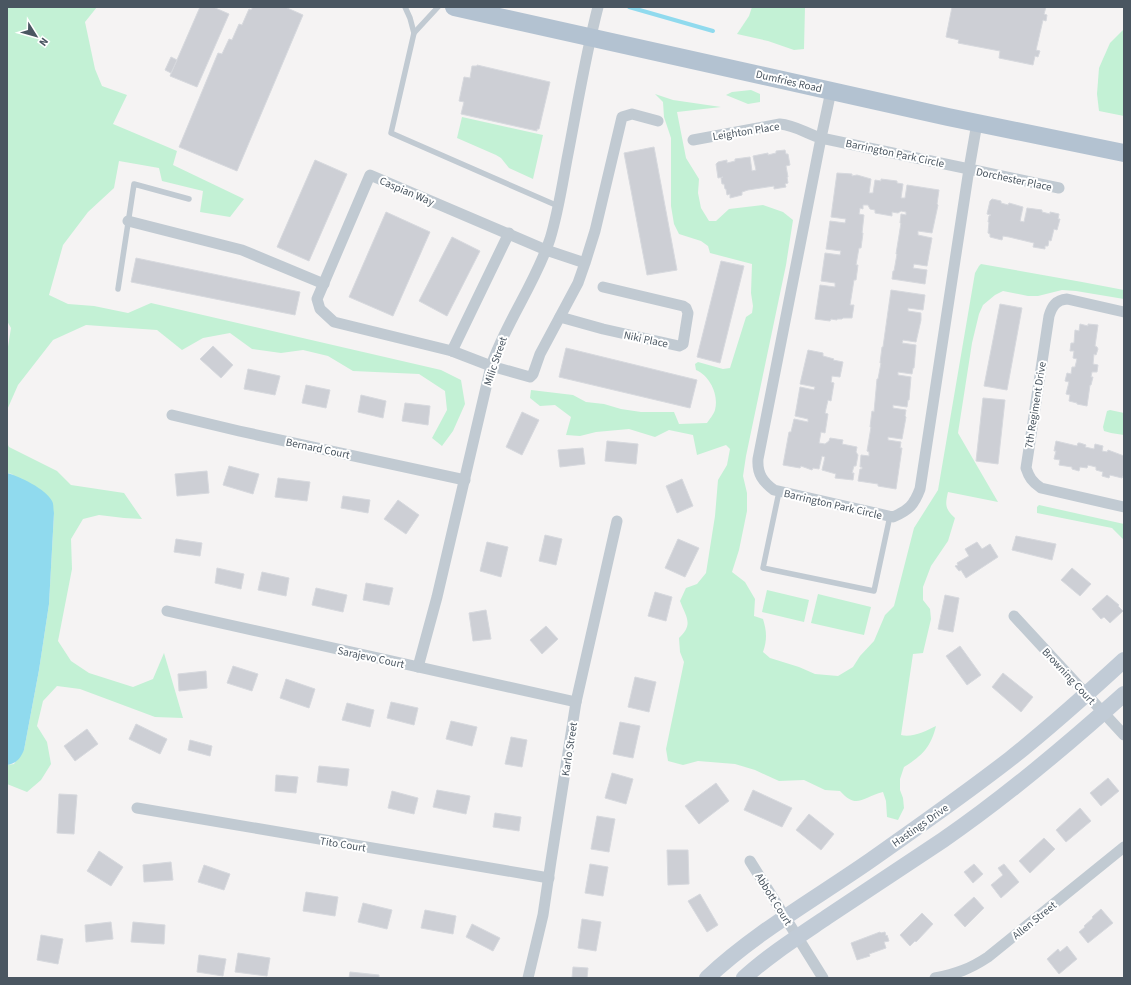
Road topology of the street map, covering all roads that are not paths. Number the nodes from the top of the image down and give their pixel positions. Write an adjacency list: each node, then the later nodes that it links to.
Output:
1 (405, 7): 5 (lane)
2 (438, 7): 5 (lane)
3 (454, 7): 6 (main road, Dumfries Road)
4 (598, 7): 6 (street, Milic Street)
5 (414, 33): 16 (lane)
6 (590, 38): 7 (main road, Dumfries Road); 16 (street, Milic Street)
7 (831, 91): 9 (main road, Dumfries Road); 10 (street, Barrington Park Circle)
8 (658, 120): 20 (street)
9 (977, 123): 12 (main road, Dumfries Road); 13 (street, Barrington Park Circle)
10 (821, 138): 11 (street, Leighton Place); 13 (street, Barrington Park Circle); 30 (street, Barrington Park Circle)
11 (693, 140)
12 (1124, 153)
13 (969, 169): 14 (street, Dorchester Place); 32 (street, Barrington Park Circle)
14 (1059, 188)
15 (189, 199): 17 (lane)
16 (558, 206): 19 (street, Milic Street)
17 (128, 221): 21 (street); 23 (lane)
18 (509, 233): 19 (street, Caspian Way); 21 (street, Caspian Way); 26 (street)
19 (546, 250): 20 (street); 27 (street, Milic Street)
20 (585, 263): 25 (street)
21 (324, 284): 26 (street, Caspian Way)
22 (603, 287): 25 (street, Niki Place)
23 (118, 289)
24 (1124, 312): 31 (street, 7th Regiment Drive)
25 (560, 317): 27 (street)
26 (452, 351): 27 (street, Caspian Way)
27 (491, 366): 29 (street, Milic Street)
28 (172, 415): 29 (street, Bernard Court)
29 (464, 480): 37 (street, Milic Street)
30 (779, 492): 32 (street, Barrington Park Circle); 32 (lane)
31 (1124, 507)
32 (890, 516)
33 (617, 521): 40 (street, Karlo Street)
34 (167, 611): 37 (street, Sarajevo Court)
35 (1014, 616): 38 (street, Browning Court)
36 (1124, 660): 38 (street, Hastings Drive)
37 (418, 667): 40 (street, Sarajevo Court)
38 (1086, 694): 41 (street, Browning Court); 47 (street, Hastings Drive)
39 (1124, 694): 41 (street)
40 (576, 702): 46 (street, Karlo Street)
41 (1103, 713): 42 (street, Browning Court); 48 (street)
42 (1124, 735)
43 (137, 808): 46 (street, Tito Court)
44 (1124, 847): 53 (street, Allen Street)
45 (750, 861): 47 (street, Abbott Court)
46 (549, 878): 49 (street, Karlo Street)
47 (786, 917): 48 (street, Abbott Court); 50 (street, Hastings Drive)
48 (798, 936): 51 (street); 52 (street, Abbott Court)
49 (528, 978)
50 (707, 978)
51 (744, 978)
52 (823, 978)
53 (935, 978)

